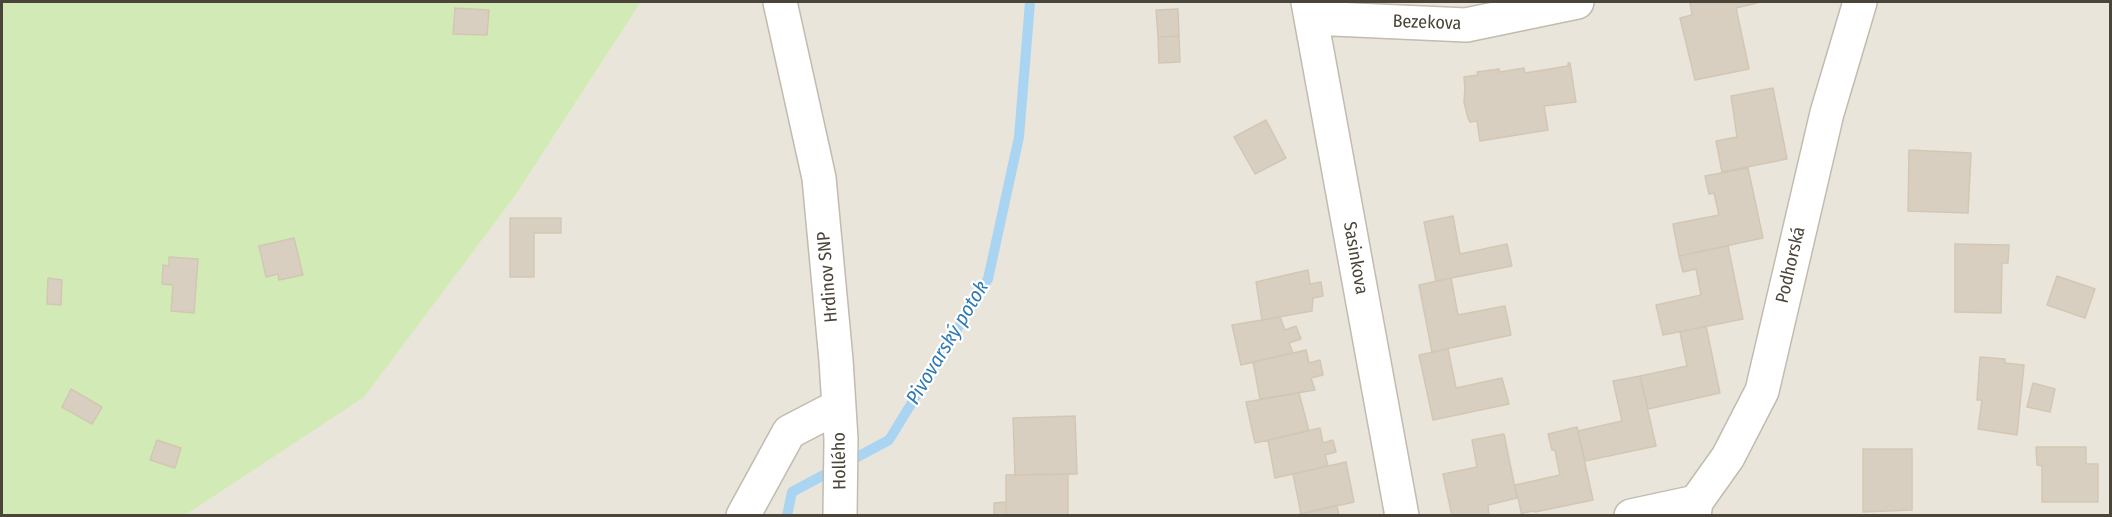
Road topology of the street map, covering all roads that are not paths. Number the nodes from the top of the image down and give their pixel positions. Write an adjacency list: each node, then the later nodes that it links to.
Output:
1 (780, 2): 5 (street, Hrdinov SNP)
2 (1577, 2): 4 (street, Bezekova)
3 (1860, 2): 7 (street, Podhorská)
4 (1310, 10): 9 (street, Sasinkova)
5 (838, 406): 6 (street, Hollého); 8 (street)
6 (841, 500)
7 (1695, 509): 10 (street)
8 (743, 516)
9 (1402, 516)
10 (1631, 516)

